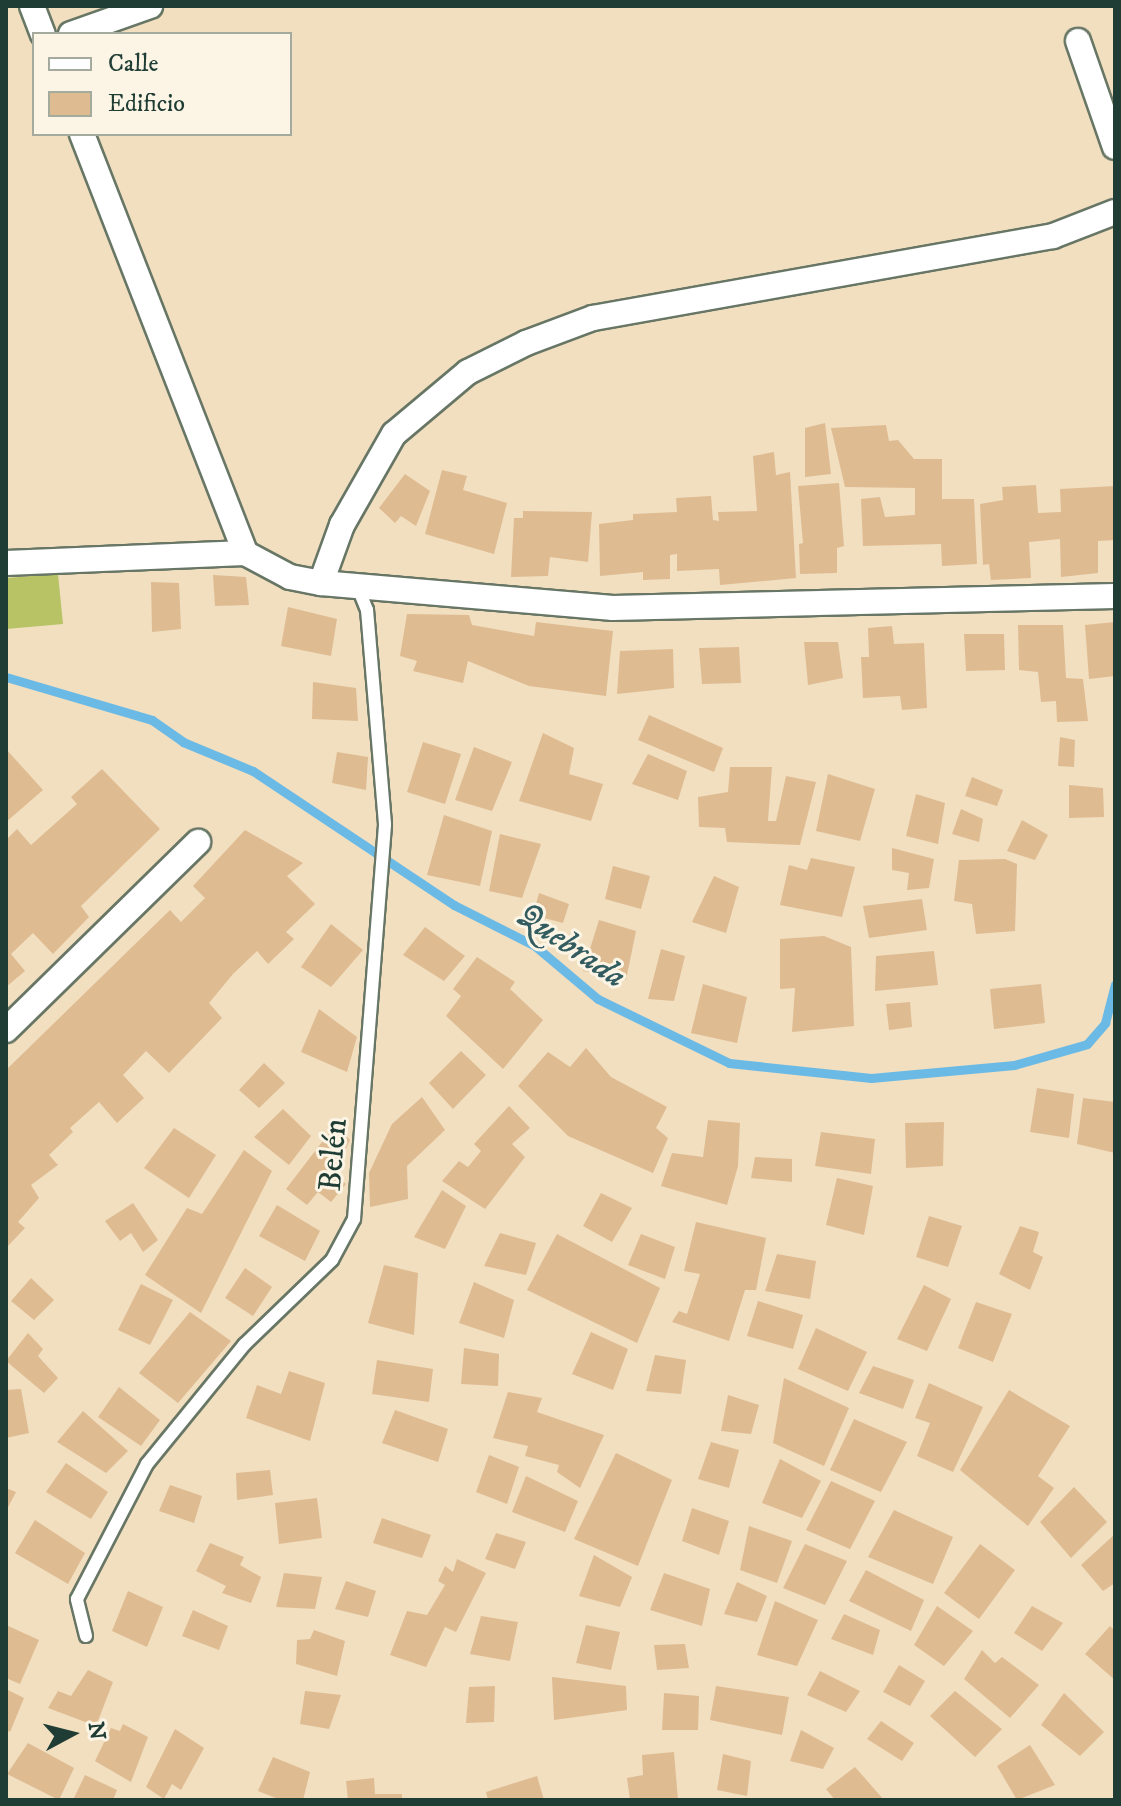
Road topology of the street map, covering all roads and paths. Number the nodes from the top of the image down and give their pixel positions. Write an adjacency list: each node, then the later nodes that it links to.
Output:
1 (32, 6): 3 (street)
2 (150, 6): 4 (street)
3 (42, 32)
4 (77, 32)
5 (1078, 41): 7 (street)
6 (83, 136): 9 (street)
7 (1115, 147)
8 (1115, 212): 11 (street)
9 (245, 553): 10 (street); 11 (street)
10 (6, 563)
11 (321, 583): 12 (street)
12 (357, 585): 13 (street); 16 (lane, Belén)
13 (1115, 596)
14 (198, 842): 15 (street)
15 (6, 1030)
16 (86, 1636)

